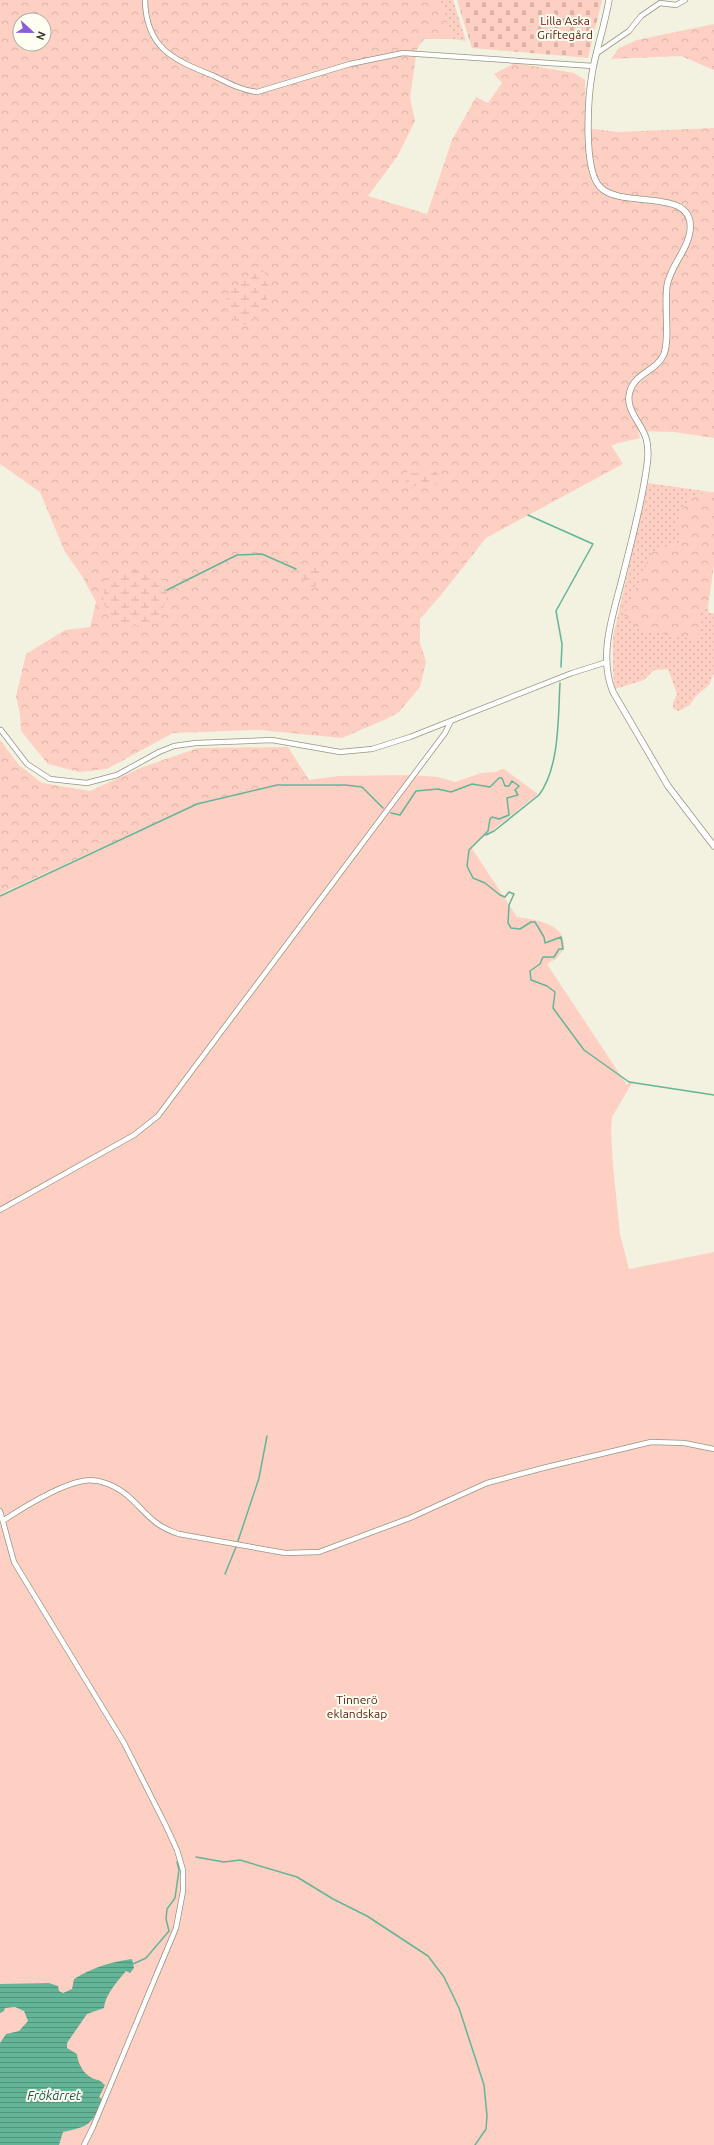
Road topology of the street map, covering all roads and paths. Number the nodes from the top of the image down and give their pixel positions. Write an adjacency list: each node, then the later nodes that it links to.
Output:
1 (145, 0): 6 (street)
2 (609, 0): 5 (street)
3 (685, 0): 4 (street)
4 (669, 1): 5 (street)
5 (596, 53): 6 (street)
6 (594, 66): 7 (street)
7 (606, 662): 8 (street); 10 (street)
8 (451, 720): 9 (street); 11 (street)
9 (1, 730)
10 (714, 846)
11 (0, 1210)
12 (714, 1449): 14 (street)
13 (0, 1511): 14 (street)
14 (4, 1520): 15 (street)
15 (84, 2145)

